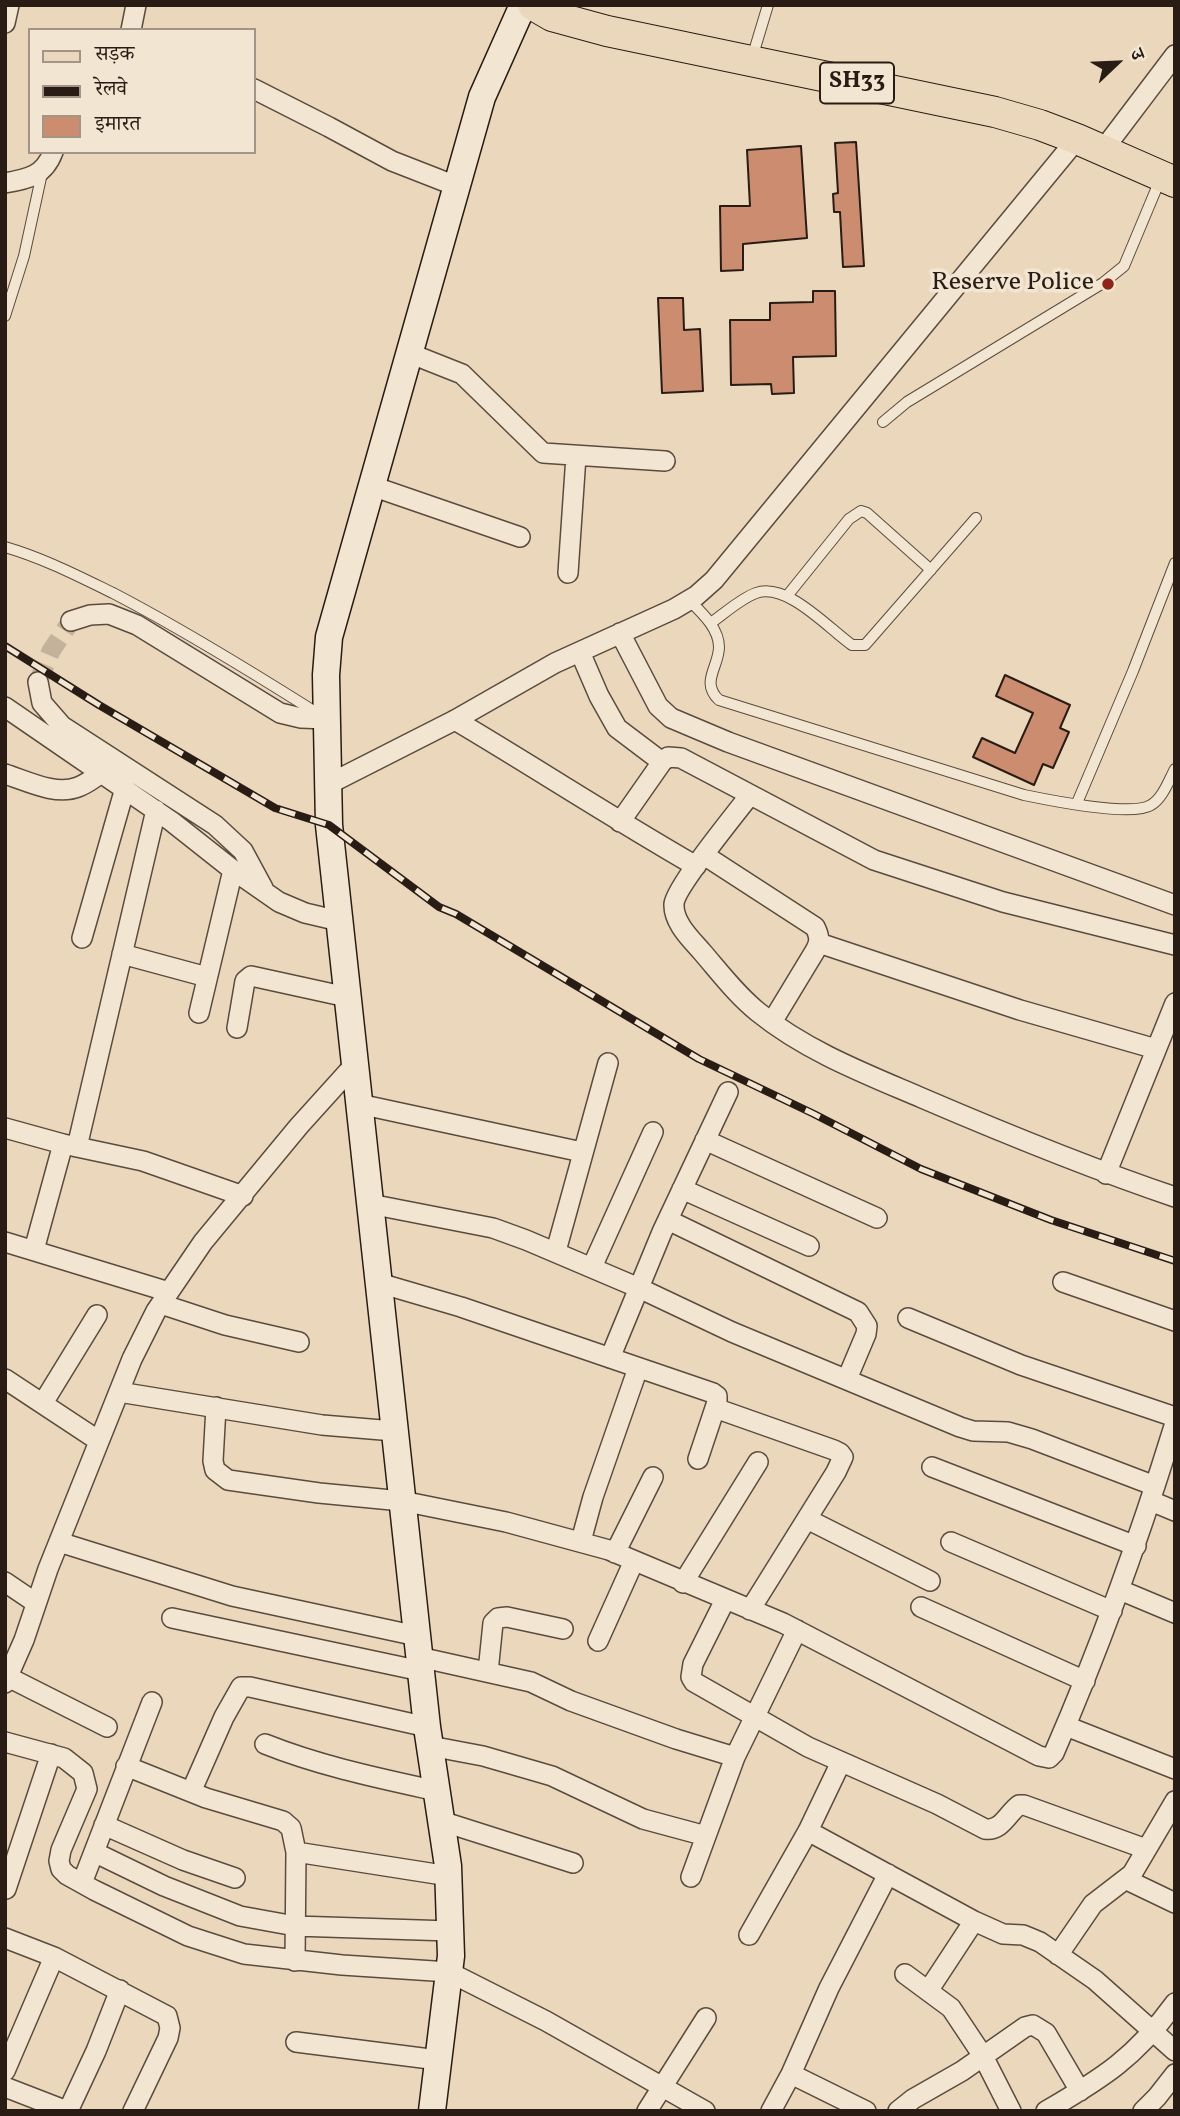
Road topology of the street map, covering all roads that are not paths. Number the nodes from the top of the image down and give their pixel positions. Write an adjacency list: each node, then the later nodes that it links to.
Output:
1 (9, 5): 6 (street)
2 (136, 5): 7 (street)
3 (523, 5): 16 (street)
4 (533, 5): 9 (main road, SH33)
5 (768, 5): 9 (lane)
6 (5, 23)
7 (131, 28)
8 (1175, 55): 11 (street)
9 (751, 62): 11 (main road, SH33)
10 (256, 90): 16 (street)
11 (1090, 144): 14 (main road, SH33); 30 (street)
12 (52, 154): 13 (street)
13 (42, 172): 15 (street); 17 (lane)
14 (1168, 179): 19 (lane)
15 (5, 183)
16 (456, 186): 18 (street)
17 (5, 316)
18 (409, 353): 20 (street); 22 (street)
19 (883, 422)
20 (576, 456): 21 (street); 28 (street)
21 (665, 461)
22 (372, 486): 24 (street); 37 (street)
23 (976, 518): 27 (lane)
24 (520, 537)
25 (5, 547): 37 (lane)
26 (1175, 563): 46 (lane)
27 (931, 570): 29 (lane); 29 (lane)
28 (568, 573)
29 (787, 596): 32 (lane)
30 (689, 600): 32 (lane); 33 (street)
31 (71, 621): 37 (street)
32 (711, 623): 46 (lane)
33 (620, 633): 34 (street); 52 (street)
34 (580, 652): 38 (street); 39 (street)
35 (38, 682): 51 (street)
36 (5, 707): 41 (street)
37 (326, 719): 43 (street)
38 (455, 720): 43 (street); 48 (street)
39 (662, 762): 45 (street); 48 (street)
40 (1175, 769): 46 (lane)
41 (103, 772): 42 (street); 44 (street)
42 (5, 774)
43 (327, 785): 53 (street)
44 (125, 788): 47 (street); 54 (street)
45 (750, 795): 49 (street); 56 (street)
46 (1077, 803)
47 (156, 810): 50 (street); 57 (street)
48 (620, 822): 49 (street)
49 (700, 861): 55 (street); 62 (street)
50 (233, 870): 51 (street); 58 (street)
51 (265, 891): 53 (street)
52 (1175, 905)
53 (339, 921): 59 (street)
54 (82, 938)
55 (819, 943): 62 (street); 64 (street)
56 (1175, 946)
57 (122, 954): 58 (street); 72 (street)
58 (207, 976): 61 (street)
59 (347, 997): 63 (street); 66 (street)
60 (1173, 1012): 64 (street)
61 (199, 1013)
62 (772, 1022): 74 (street)
63 (237, 1028)
64 (1156, 1049): 74 (street)
65 (608, 1063): 73 (street)
66 (355, 1064): 68 (street); 76 (street)
67 (728, 1092): 71 (street)
68 (359, 1104): 73 (street); 78 (street)
69 (5, 1128): 72 (street)
70 (653, 1132): 85 (street)
71 (705, 1140): 75 (street); 79 (street)
72 (70, 1145): 76 (street); 83 (street)
73 (582, 1152): 84 (street)
74 (1106, 1174): 77 (street)
75 (682, 1189): 80 (street); 82 (street)
76 (243, 1196): 89 (street)
77 (1175, 1197)
78 (370, 1204): 84 (street); 87 (street)
79 (877, 1218)
80 (668, 1220): 88 (street); 97 (street)
81 (5, 1241): 83 (street)
82 (809, 1246)
83 (34, 1250): 89 (street)
84 (556, 1251): 85 (street)
85 (592, 1267): 88 (street)
86 (1063, 1282): 92 (street)
87 (379, 1283): 94 (street); 104 (street)
88 (639, 1288): 94 (street); 97 (street)
89 (165, 1298): 93 (street); 98 (street)
90 (97, 1315): 99 (street)
91 (908, 1318): 102 (street)
92 (1175, 1321)
93 (299, 1342)
94 (610, 1358): 95 (street)
95 (638, 1368): 101 (street); 114 (street)
96 (5, 1379): 99 (street)
97 (847, 1379): 110 (street)
98 (119, 1392): 100 (street); 105 (street)
99 (43, 1403): 105 (street)
100 (216, 1407): 104 (street); 111 (street)
101 (715, 1408): 106 (street); 113 (street)
102 (1175, 1417)
103 (1175, 1423): 110 (street)
104 (394, 1430): 111 (street)
105 (99, 1441): 115 (street)
106 (698, 1459)
107 (758, 1462): 122 (street)
108 (932, 1466): 117 (street)
109 (653, 1477): 118 (street)
110 (1153, 1494): 112 (street); 117 (street)
111 (402, 1501): 114 (street); 134 (street)
112 (1175, 1511)
113 (807, 1519): 120 (street); 127 (street)
114 (581, 1541): 118 (street)
115 (59, 1542): 125 (street); 134 (street)
116 (951, 1542): 128 (street)
117 (1136, 1546): 123 (street)
118 (615, 1553): 119 (street)
119 (634, 1561): 122 (street); 133 (street)
120 (930, 1581)
121 (5, 1582): 125 (street)
122 (683, 1583): 124 (street)
123 (1120, 1590): 128 (street); 129 (street)
124 (724, 1600): 127 (street); 139 (street)
125 (36, 1603): 135 (street)
126 (921, 1607): 137 (street)
127 (750, 1610): 132 (street)
128 (1112, 1611): 137 (street)
129 (1175, 1612)
130 (172, 1618): 134 (street)
131 (563, 1629): 136 (street)
132 (797, 1630): 139 (street); 140 (street)
133 (598, 1641)
134 (419, 1655): 136 (street); 142 (street)
135 (8, 1670): 141 (street)
136 (488, 1672): 146 (street)
137 (1085, 1681): 140 (street)
138 (152, 1702): 148 (street)
139 (754, 1716): 146 (street); 147 (street)
140 (1066, 1726): 149 (street)
141 (107, 1727)
142 (428, 1736): 150 (street); 151 (street); 156 (street)
143 (5, 1742): 145 (street)
144 (265, 1744): 150 (street)
145 (51, 1754): 166 (street); 167 (street)
146 (735, 1757): 156 (street)
147 (841, 1762): 155 (street); 157 (street)
148 (126, 1766): 151 (street); 154 (street)
149 (1175, 1769)
150 (437, 1791): 153 (street)
151 (191, 1792): 159 (street)
152 (1175, 1801): 157 (street)
153 (441, 1821): 160 (street); 162 (street)
154 (104, 1825): 158 (street); 164 (street)
155 (808, 1831): 161 (street); 172 (street)
156 (706, 1836): 163 (street)
157 (1146, 1849): 165 (street)
158 (94, 1852): 166 (street); 170 (street)
159 (296, 1852): 162 (street); 170 (street)
160 (573, 1863)
161 (888, 1874): 169 (street); 189 (street)
162 (449, 1876): 171 (street)
163 (691, 1877)
164 (235, 1878)
165 (1127, 1880): 168 (street); 174 (street)
166 (82, 1883): 176 (street)
167 (6, 1889)
168 (1175, 1903)
169 (974, 1921): 174 (street); 180 (street)
170 (295, 1926): 171 (street); 176 (street)
171 (450, 1931): 177 (street)
172 (749, 1935)
173 (5, 1938): 175 (street)
174 (1058, 1955): 183 (street)
175 (54, 1957): 179 (street); 188 (street)
176 (295, 1961): 177 (street)
177 (449, 1972): 187 (street); 191 (street)
178 (905, 1974): 180 (street)
179 (120, 1990): 194 (street); 195 (street)
180 (928, 1991): 186 (street)
181 (1175, 2003): 183 (street)
182 (706, 2018): 191 (street)
183 (1154, 2031): 185 (street); 193 (street)
184 (296, 2042): 187 (street)
185 (1175, 2051)
186 (983, 2056): 193 (street); 201 (street); 202 (street)
187 (438, 2060): 196 (street)
188 (5, 2071)
189 (791, 2074): 199 (street); 200 (street)
190 (1175, 2074): 204 (street)
191 (662, 2085): 197 (street); 198 (street)
192 (5, 2087): 194 (street)
193 (1080, 2091): 203 (street)
194 (68, 2111)
195 (133, 2111)
196 (432, 2111)
197 (647, 2111)
198 (705, 2111)
199 (771, 2111)
200 (866, 2111)
201 (898, 2111)
202 (1011, 2111)
203 (1046, 2111)
204 (1143, 2111)

